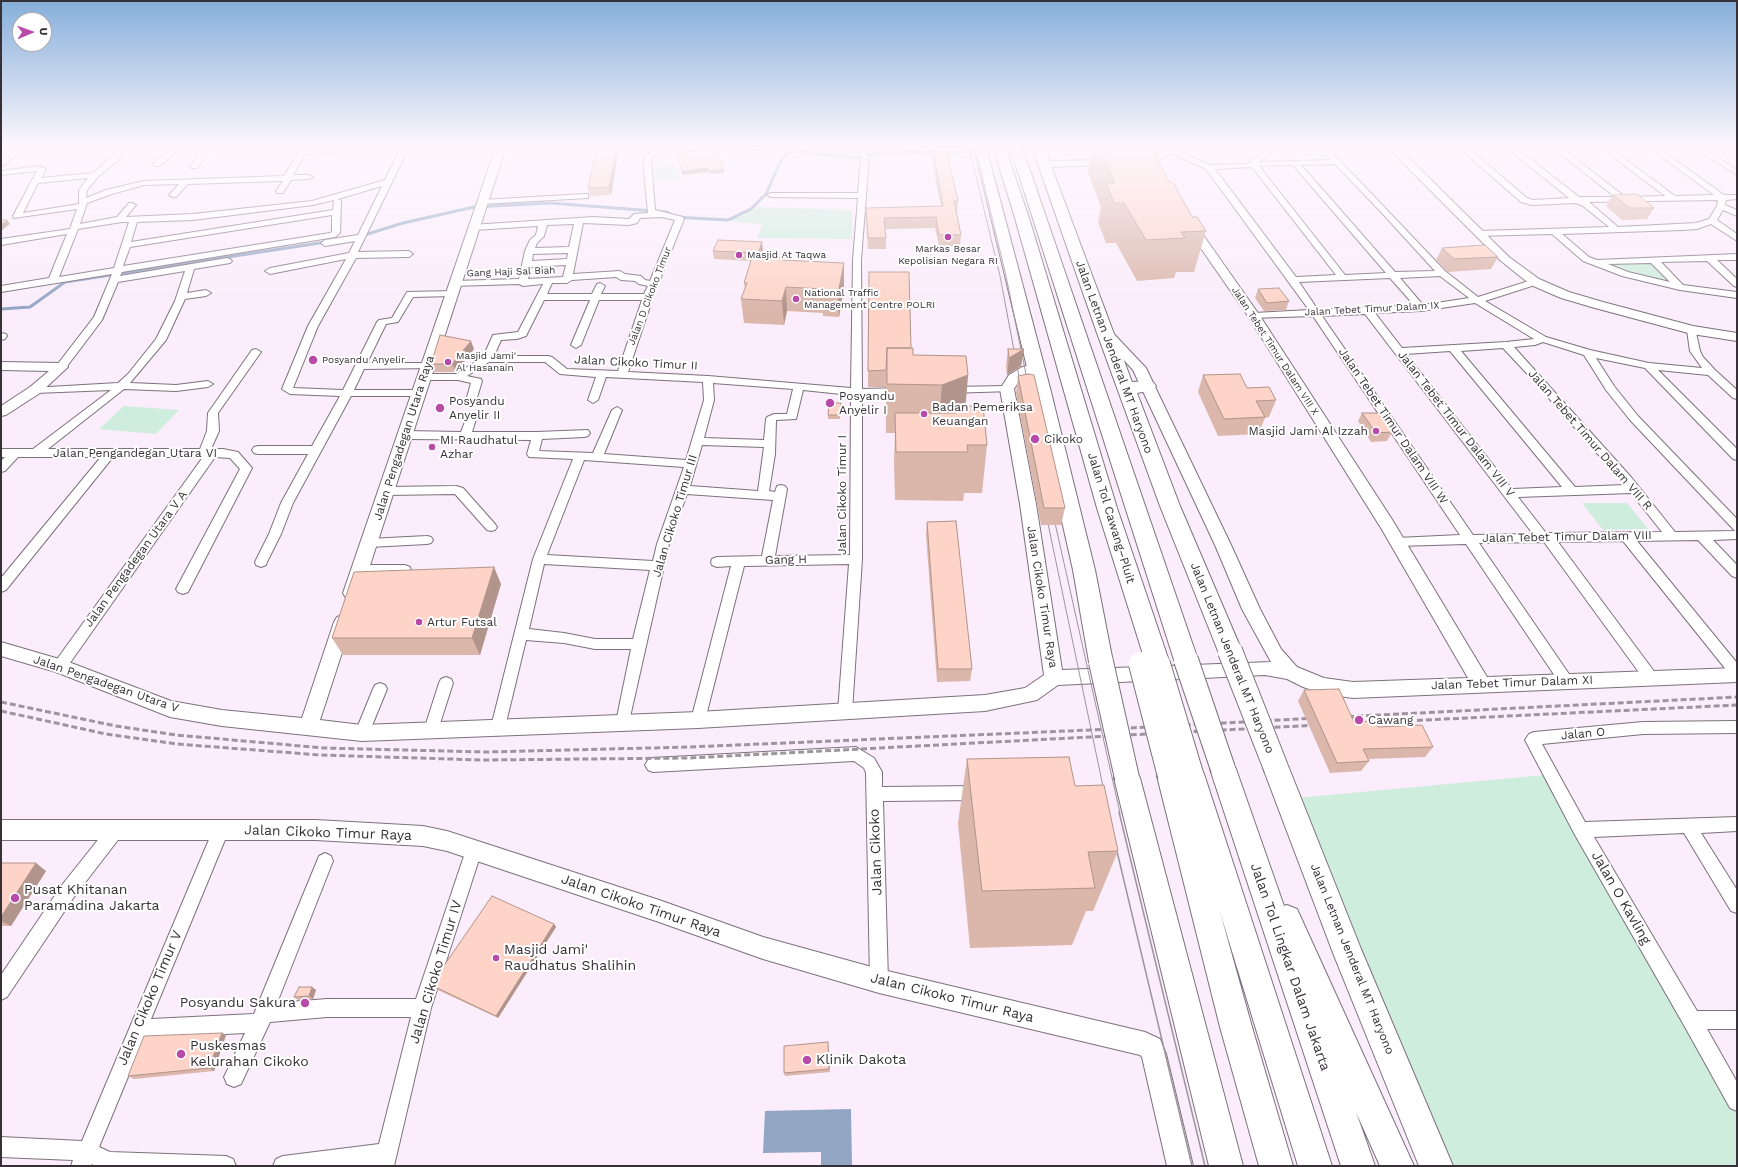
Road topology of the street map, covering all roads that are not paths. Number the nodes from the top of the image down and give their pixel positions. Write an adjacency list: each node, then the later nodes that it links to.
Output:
1 (25, 201): 25 (street)
2 (90, 201): 25 (street)
3 (130, 201): 31 (street)
4 (315, 201): 32 (street)
5 (337, 201): 27 (street)
6 (378, 201): 41 (street)
7 (482, 201): 26 (street, Jalan Pengadegan Utara Raya)
8 (522, 201): 26 (street)
9 (650, 201): 30 (street)
10 (862, 201): 117 (street, Jalan Cikoko Timur I)
11 (994, 201): 100 (highway)
12 (1019, 201): 194 (highway, Jalan Tol Cawang–Pluit, bridge)
13 (1026, 201): 195 (highway, Jalan Tol Cawang–Pluit, bridge)
14 (1058, 201): 86 (highway, Jalan Letnan Jenderal MT Haryono)
15 (1235, 201): 63 (street, Jalan Tebet Timur Dalam VIII W)
16 (1283, 201): 61 (street)
17 (1329, 201): 60 (street)
18 (1374, 201): 58 (street)
19 (1446, 201): 40 (street)
20 (1527, 201): 21 (street)
21 (1562, 201)
22 (1580, 201): 37 (street)
23 (1715, 201): 24 (street)
24 (1721, 202): 28 (street); 34 (street)
25 (83, 204): 38 (street)
26 (481, 205): 36 (street, Jalan Pengadegan Utara Raya)
27 (337, 212): 44 (street); 59 (street)
28 (1737, 213)
29 (1183, 214): 84 (street, Jalan Tebet Timur Dalam VIII X)
30 (664, 215): 33 (street); 68 (street, Jalan D Cikoko Timur)
31 (120, 219): 32 (street); 38 (street)
32 (134, 220): 44 (street)
33 (580, 221): 35 (street); 46 (street)
34 (1712, 221): 37 (street); 42 (street)
35 (544, 224): 36 (street); 47 (street)
36 (474, 227): 73 (street, Jalan Pengadegan Utara Raya)
37 (1615, 228): 39 (street)
38 (74, 229): 43 (street); 64 (street)
39 (1554, 231): 40 (street); 54 (street)
40 (1479, 234): 66 (street)
41 (362, 235): 49 (street); 56 (street)
42 (1737, 238)
43 (3, 242): 45 (street)
44 (126, 246): 59 (street)
45 (1, 250)
46 (574, 250): 47 (street); 53 (street)
47 (529, 252): 55 (street)
48 (409, 254): 49 (street)
49 (352, 255): 57 (street); 118 (street)
50 (1737, 257): 51 (street)
51 (1709, 258): 52 (street); 69 (street)
52 (1653, 260): 54 (street); 71 (street)
53 (571, 262): 55 (street); 62 (street)
54 (1594, 262): 71 (street)
55 (526, 264): 67 (street)
56 (190, 268): 59 (street); 77 (street)
57 (270, 271)
58 (1442, 273): 60 (street); 80 (street)
59 (116, 275): 64 (street); 99 (street)
60 (1393, 275): 61 (street); 81 (street)
61 (1342, 277): 63 (street)
62 (567, 279): 65 (street, Gang Haji Sal Biah); 68 (street, Gang Haji Sal Biah)
63 (1294, 280): 83 (street, Jalan Tebet Timur Dalam VIII W)
64 (53, 281): 72 (street)
65 (548, 282): 67 (street, Gang Haji Sal Biah); 78 (street)
66 (1535, 282): 80 (street, Jalan Tebet Timur Dalam IX); 85 (street)
67 (523, 283): 73 (street, Gang Haji Sal Biah)
68 (654, 284): 79 (street, Jalan D Cikoko Timur)
69 (1737, 284)
70 (600, 286): 76 (street)
71 (1680, 287): 75 (street)
72 (1, 289)
73 (454, 289): 97 (street, Gang Haji Sal Biah); 101 (street, Jalan Pengadegan Utara Raya)
74 (206, 293): 77 (street)
75 (1737, 295)
76 (595, 296): 78 (street); 79 (street); 89 (street)
77 (181, 297): 108 (street)
78 (542, 297): 95 (street)
79 (648, 297): 104 (street, Jalan D Cikoko Timur)
80 (1478, 300): 81 (street, Jalan Tebet Timur Dalam IX); 88 (street)
81 (1421, 308): 82 (street, Jalan Tebet Timur Dalam IX)
82 (1368, 311): 83 (street, Jalan Tebet Timur Dalam IX); 92 (street, Jalan Tebet Timur Dalam VIII V)
83 (1317, 313): 84 (street, Jalan Tebet Timur Dalam IX); 157 (street, Jalan Tebet Timur Dalam VIII W)
84 (1254, 316): 159 (street, Jalan Tebet Timur Dalam VIII X)
85 (1692, 330): 87 (street); 102 (street)
86 (1105, 333): 110 (street); 116 (highway, Jalan Letnan Jenderal MT Haryono)
87 (1737, 337)
88 (1542, 339): 90 (street); 94 (street)
89 (576, 345)
90 (1506, 345): 91 (street); 144 (street, Jalan Tebet Timur Dalam VIII R)
91 (1453, 348): 92 (street); 146 (street)
92 (1399, 351): 148 (street, Jalan Tebet Timur Dalam VIII V)
93 (256, 352): 138 (street, Jalan Pengadegan Utara V A)
94 (1588, 353): 98 (street); 151 (street)
95 (487, 359): 103 (street, Jalan Cikoko Timur II); 105 (street)
96 (1, 366): 99 (street)
97 (360, 366): 101 (street); 118 (street)
98 (1649, 366): 102 (street); 140 (street)
99 (61, 367): 113 (street)
100 (1036, 368): 111 (highway); 112 (street)
101 (426, 372): 105 (street); 119 (street, Jalan Pengadegan Utara Raya)
102 (1711, 372): 120 (street)
103 (602, 374): 104 (street, Jalan Cikoko Timur II); 122 (street)
104 (622, 375): 106 (street, Jalan Cikoko Timur II)
105 (458, 377): 121 (street)
106 (708, 379): 109 (street, Jalan Cikoko Timur II); 130 (street, Jalan Cikoko Timur III)
107 (208, 384): 108 (street)
108 (121, 386): 113 (street); 136 (street)
109 (799, 386): 117 (street, Jalan Cikoko Timur II); 131 (street)
110 (1147, 386): 116 (highway); 176 (street)
111 (1041, 388): 112 (street); 222 (highway, bridge)
112 (1007, 389): 114 (street); 179 (street, Jalan Cikoko Timur Raya)
113 (35, 390): 124 (street)
114 (941, 390)
115 (910, 391): 117 (street, Jalan Cikoko Timur II)
116 (1127, 391): 227 (highway, Jalan Letnan Jenderal MT Haryono, bridge)
117 (856, 392): 162 (street, Jalan Cikoko Timur I)
118 (347, 393): 119 (street); 133 (street)
119 (419, 394): 127 (street, Jalan Pengadegan Utara Raya)
120 (1737, 395)
121 (471, 400)
122 (593, 400)
123 (617, 410): 141 (street)
124 (1, 412)
125 (471, 419): 128 (street)
126 (584, 433): 129 (street)
127 (405, 435): 128 (street); 147 (street, Jalan Pengadegan Utara Raya)
128 (465, 436): 129 (street)
129 (537, 436): 139 (street)
130 (697, 441): 131 (street); 142 (street, Jalan Cikoko Timur III)
131 (770, 444): 149 (street)
132 (258, 450): 133 (street)
133 (315, 450): 165 (street)
134 (1, 453): 135 (street, Jalan Pengandegan Utara VI)
135 (15, 453): 136 (street, Jalan Pengandegan Utara VI); 143 (street)
136 (36, 453): 137 (street, Jalan Pengandegan Utara VI)
137 (110, 453): 138 (street, Jalan Pengandegan Utara VI); 171 (street)
138 (208, 453): 172 (street, Jalan Pengandegan Utara VI); 177 (street, Jalan Pengadegan Utara V A)
139 (580, 456): 141 (street); 161 (street)
140 (1737, 456)
141 (597, 457): 142 (street)
142 (691, 464): 145 (street, Jalan Cikoko Timur III)
143 (1, 468)
144 (1634, 489): 146 (street); 153 (street, Jalan Tebet Timur Dalam VIII R)
145 (682, 490): 149 (street); 167 (street, Jalan Cikoko Timur III)
146 (1571, 490): 148 (street)
147 (387, 491): 150 (street); 160 (street, Jalan Pengadegan Utara Raya)
148 (1509, 493): 156 (street, Jalan Tebet Timur Dalam VIII V)
149 (763, 495): 163 (street)
150 (491, 527)
151 (1737, 527)
152 (1737, 535): 154 (street, Jalan Tebet Timur Dalam VIII)
153 (1672, 536): 154 (street, Jalan Tebet Timur Dalam VIII); 155 (street, Jalan Tebet Timur Dalam VIII)
154 (1702, 536): 170 (street)
155 (1626, 537): 156 (street, Jalan Tebet Timur Dalam VIII); 178 (street)
156 (1546, 538): 157 (street, Jalan Tebet Timur Dalam VIII); 180 (street, Jalan Tebet Timur Dalam VIII V)
157 (1469, 539): 159 (street, Jalan Tebet Timur Dalam VIII); 181 (street, Jalan Tebet Timur Dalam VIII W)
158 (427, 540): 160 (street)
159 (1397, 542): 183 (street, Jalan Tebet Timur Dalam VIII X)
160 (369, 543): 168 (street, Jalan Pengadegan Utara Raya)
161 (539, 559): 167 (street); 173 (street)
162 (856, 559): 163 (street, Gang H); 185 (street, Jalan Cikoko Timur I)
163 (768, 560): 164 (street, Gang H)
164 (739, 561): 166 (street, Gang H); 186 (street)
165 (261, 562)
166 (717, 562)
167 (658, 566): 174 (street, Jalan Cikoko Timur III)
168 (360, 570): 169 (street); 190 (street, Jalan Pengadegan Utara Raya)
169 (405, 570)
170 (1737, 574)
171 (1, 587)
172 (183, 589)
173 (521, 634): 174 (street); 188 (street)
174 (639, 644): 187 (street, Jalan Cikoko Timur III)
175 (1, 649): 177 (street, Jalan Pengadegan Utara V)
176 (1270, 661): 179 (street, Jalan Tebet Timur Dalam XI); 183 (street, Jalan Tebet Timur Dalam XI)
177 (60, 666): 190 (street, Jalan Pengadegan Utara V)
178 (1737, 674): 180 (street, Jalan Tebet Timur Dalam XI)
179 (1054, 678): 185 (street, Jalan Cikoko Timur Raya)
180 (1651, 678): 181 (street, Jalan Tebet Timur Dalam XI)
181 (1566, 681): 183 (street, Jalan Tebet Timur Dalam XI)
182 (446, 683): 191 (street)
183 (1482, 685)
184 (380, 689): 192 (street)
185 (845, 712): 186 (street, Jalan Cikoko Timur Raya)
186 (698, 720): 187 (street, Jalan Cikoko Timur Raya)
187 (623, 722): 188 (street, Jalan Cikoko Timur Raya)
188 (498, 727): 191 (street, Jalan Cikoko Timur Raya)
189 (1737, 727): 202 (street, Jalan O)
190 (308, 728): 192 (street, Jalan Cikoko Timur Raya)
191 (431, 730): 192 (street, Jalan Cikoko Timur Raya)
192 (362, 733)
193 (653, 765): 197 (street)
194 (1180, 775): 223 (highway); 224 (highway)
195 (1227, 781): 225 (highway, Jalan Tol Lingkar Dalam Jakarta); 226 (highway)
196 (994, 793): 197 (street, Jalan Cikoko)
197 (874, 794): 207 (street, Jalan Cikoko)
198 (1737, 824): 199 (street)
199 (1688, 826): 202 (street); 206 (street)
200 (1, 830): 203 (street, Jalan Cikoko Timur Raya)
201 (221, 830): 203 (street, Jalan Cikoko Timur Raya); 204 (street, Jalan Cikoko Timur Raya); 213 (street, Jalan Cikoko Timur V)
202 (1581, 830): 211 (street, Jalan O Kavling)
203 (115, 831): 208 (street)
204 (474, 850): 207 (street, Jalan Cikoko Timur Raya); 209 (street, Jalan Cikoko Timur IV)
205 (325, 861): 210 (street)
206 (1737, 905)
207 (879, 982): 221 (street, Jalan Cikoko Timur Raya)
208 (1, 991)
209 (422, 1008): 210 (street); 218 (street, Jalan Cikoko Timur IV)
210 (262, 1018): 213 (street); 214 (street)
211 (1692, 1020): 212 (street); 215 (street, Jalan O Kavling)
212 (1737, 1020)
213 (137, 1029): 217 (street, Jalan Cikoko Timur V)
214 (234, 1077)
215 (1737, 1101)
216 (1, 1147): 217 (street)
217 (84, 1159): 219 (street)
218 (386, 1160): 220 (street)
219 (226, 1166)
220 (283, 1166)
221 (1180, 1166)
222 (1226, 1166)
223 (1276, 1166)
224 (1315, 1166)
225 (1358, 1166)
226 (1397, 1166)
227 (1436, 1166)

